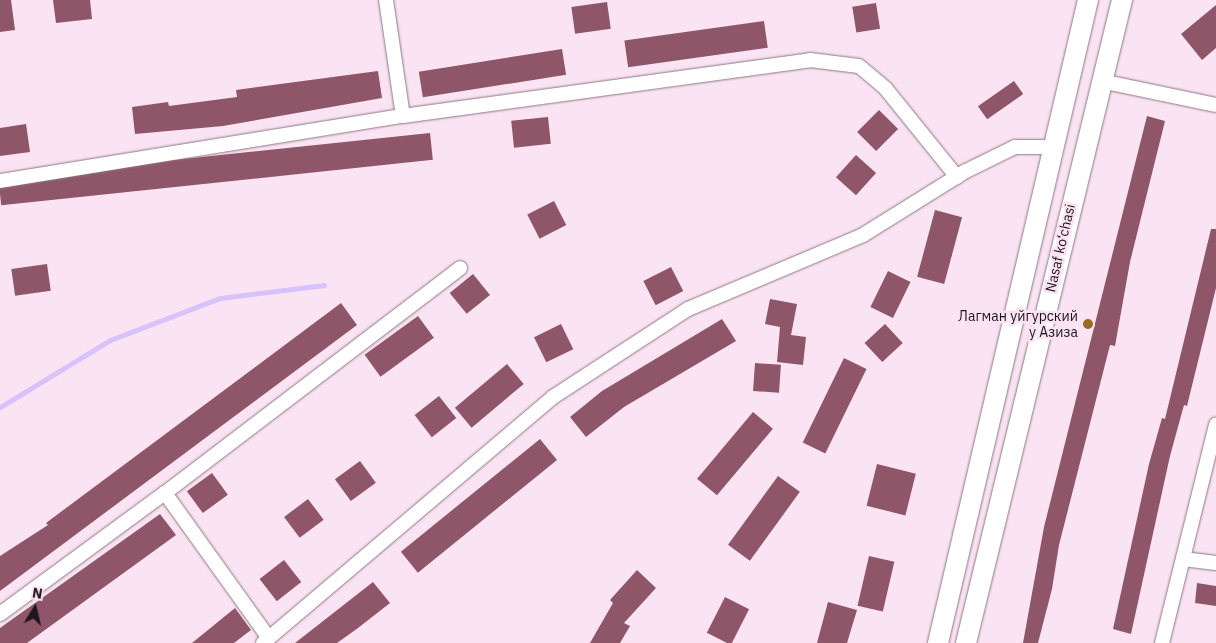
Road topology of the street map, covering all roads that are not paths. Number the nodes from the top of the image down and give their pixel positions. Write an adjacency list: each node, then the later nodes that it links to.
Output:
1 (386, 0): 6 (street)
2 (1088, 0): 7 (main road)
3 (1122, 0): 4 (main road, Nasaf ko‘chasi)
4 (1101, 81): 5 (street); 18 (main road, Nasaf ko‘chasi)
5 (1216, 105)
6 (403, 116): 8 (street); 9 (street)
7 (1054, 147): 8 (street); 17 (main road)
8 (957, 177): 16 (street)
9 (0, 181)
10 (460, 268): 12 (street)
11 (1216, 425): 13 (street)
12 (165, 493): 15 (street); 16 (street)
13 (1183, 559): 14 (street); 19 (street)
14 (1216, 562)
15 (0, 614)
16 (266, 640)
17 (938, 643)
18 (966, 643)
19 (1162, 643)

